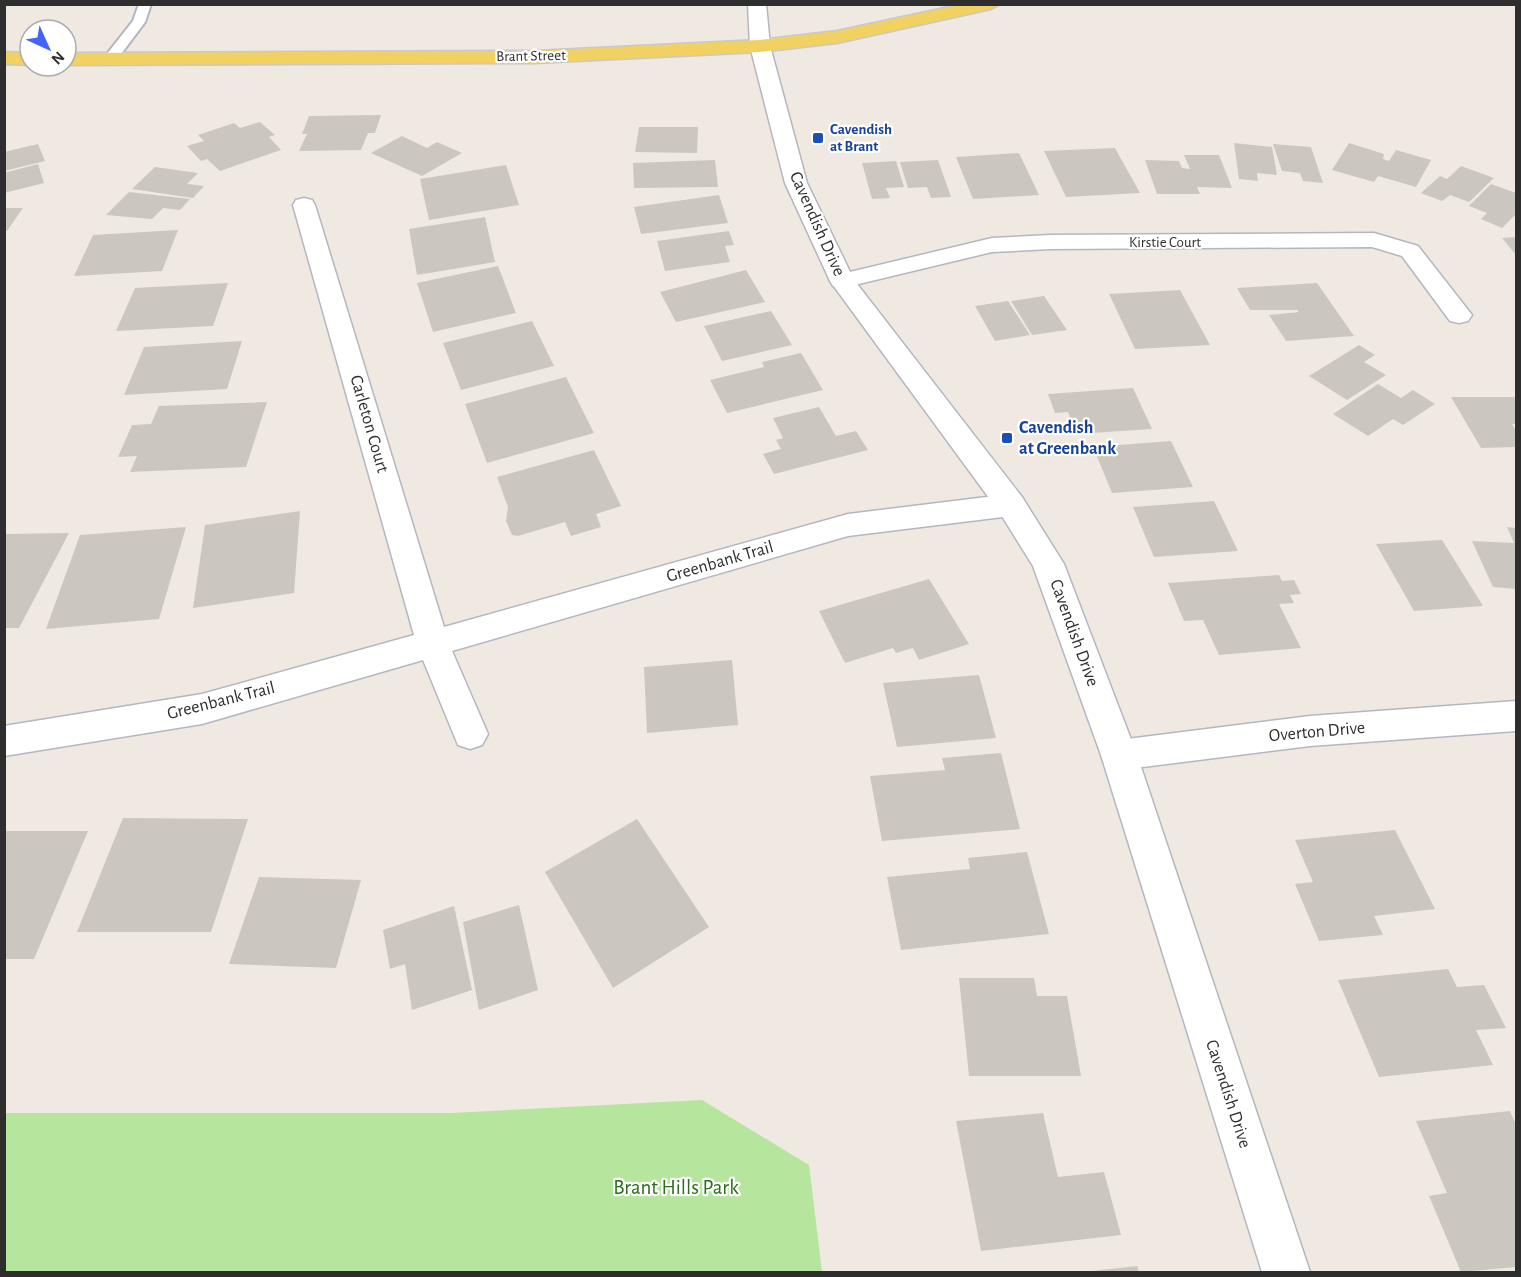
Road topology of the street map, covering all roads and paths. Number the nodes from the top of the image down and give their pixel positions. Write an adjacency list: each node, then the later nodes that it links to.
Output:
1 (145, 4): 6 (lane)
2 (757, 4): 4 (street, Cavendish Drive)
3 (991, 4): 4 (main road, Brant Street)
4 (760, 46): 6 (main road, Brant Street); 8 (street, Cavendish Drive)
5 (78, 59): 6 (main road, Brant Street)
6 (110, 59)
7 (304, 206): 11 (street, Carleton Court)
8 (842, 281): 9 (street, Kirstie Court); 10 (street, Cavendish Drive)
9 (1459, 315)
10 (1011, 505): 11 (street, Greenbank Trail); 15 (street, Cavendish Drive)
11 (433, 644): 13 (street); 14 (street, Greenbank Trail)
12 (1516, 716): 15 (street, Overton Drive)
13 (470, 734)
14 (4, 741)
15 (1119, 755): 16 (street, Cavendish Drive)
16 (1286, 1272)

